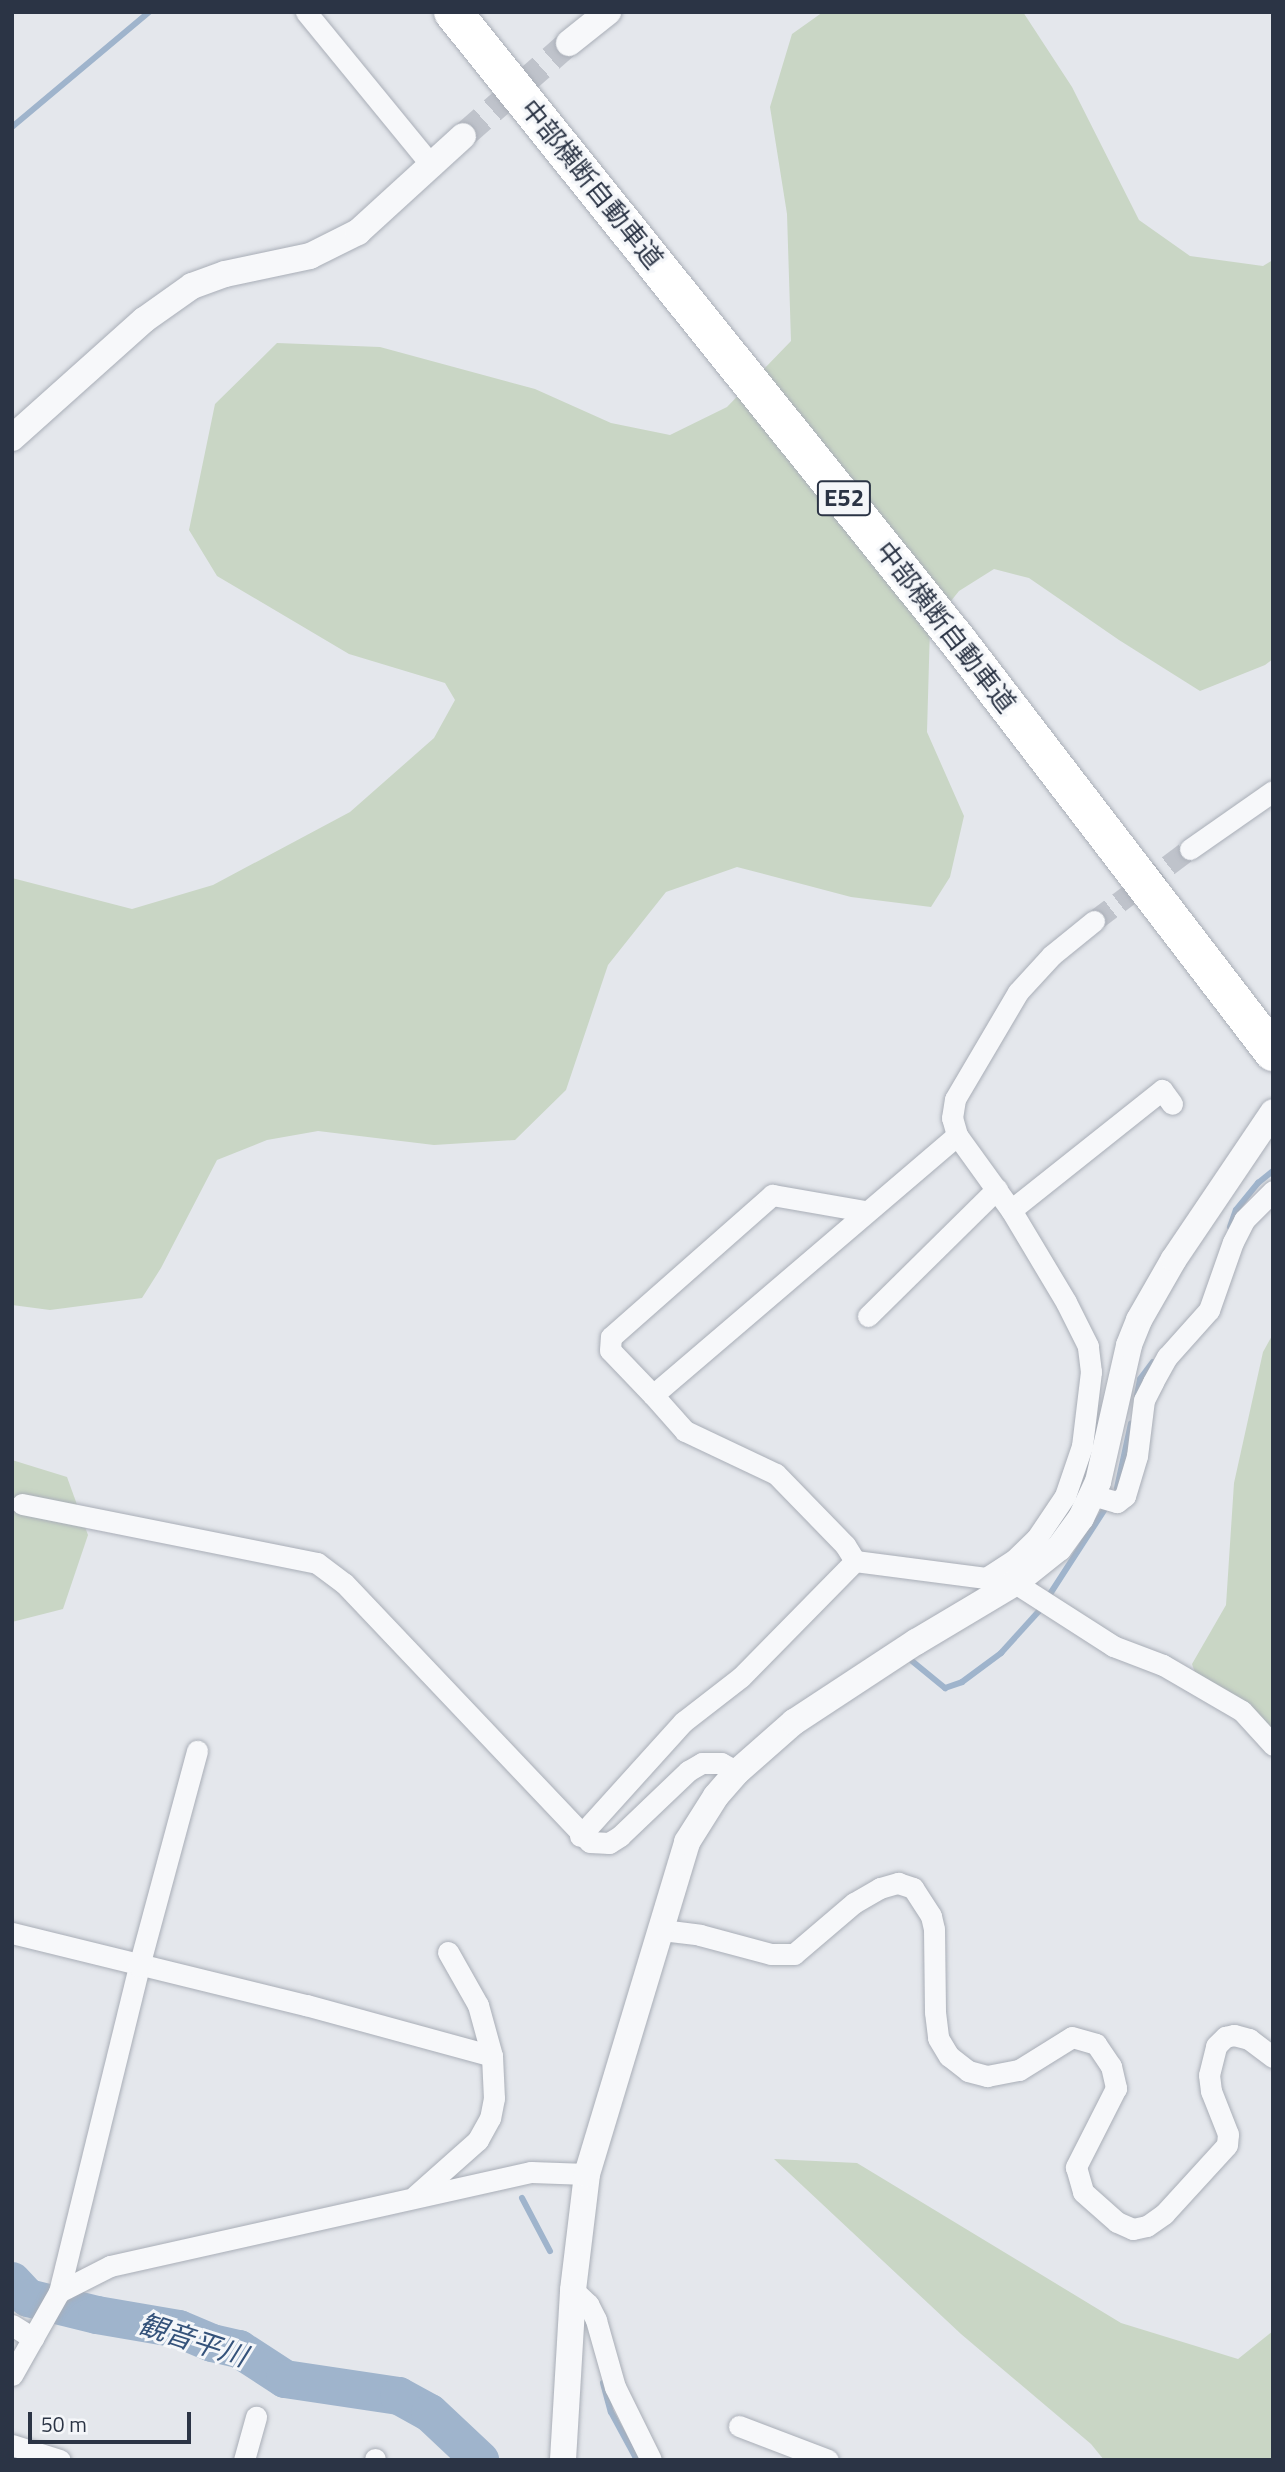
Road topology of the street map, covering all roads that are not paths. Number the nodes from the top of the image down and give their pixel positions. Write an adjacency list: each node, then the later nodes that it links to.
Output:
1 (306, 12): 6 (street)
2 (453, 12): 11 (highway, 中部横断自動車道 / E52)
3 (608, 12): 4 (street)
4 (569, 43)
5 (463, 136): 6 (street)
6 (432, 166): 7 (street)
7 (12, 438)
8 (1273, 791): 9 (street)
9 (1190, 849)
10 (1094, 921): 14 (street)
11 (1273, 1052)
12 (1172, 1104): 17 (street)
13 (1273, 1112): 21 (street)
14 (957, 1135): 15 (street); 18 (street)
15 (997, 1189): 17 (street); 19 (street)
16 (1273, 1191): 21 (street)
17 (1011, 1210): 24 (street)
18 (865, 1211): 20 (street); 20 (street)
19 (868, 1316)
20 (653, 1395): 23 (street)
21 (1105, 1499): 24 (street)
22 (22, 1504): 28 (street)
23 (856, 1561): 24 (street); 28 (street)
24 (1000, 1585): 25 (street); 27 (street)
25 (1273, 1745)
26 (197, 1751): 32 (street)
27 (737, 1772): 28 (street); 29 (street)
28 (580, 1836)
29 (662, 1930): 34 (street); 35 (street)
30 (12, 1933): 32 (street)
31 (447, 1952): 33 (street)
32 (139, 1966): 33 (street); 38 (street)
33 (492, 2056): 36 (street)
34 (1273, 2057)
35 (587, 2174): 36 (street); 37 (street)
36 (415, 2196): 38 (street)
37 (573, 2290): 47 (street); 48 (street)
38 (57, 2296): 40 (street)
39 (12, 2325): 40 (street)
40 (33, 2338): 41 (street)
41 (12, 2375)
42 (256, 2417): 46 (street)
43 (739, 2426): 49 (street)
44 (12, 2445): 45 (street)
45 (60, 2460)
46 (244, 2460)
47 (563, 2460)
48 (651, 2460)
49 (828, 2460)

